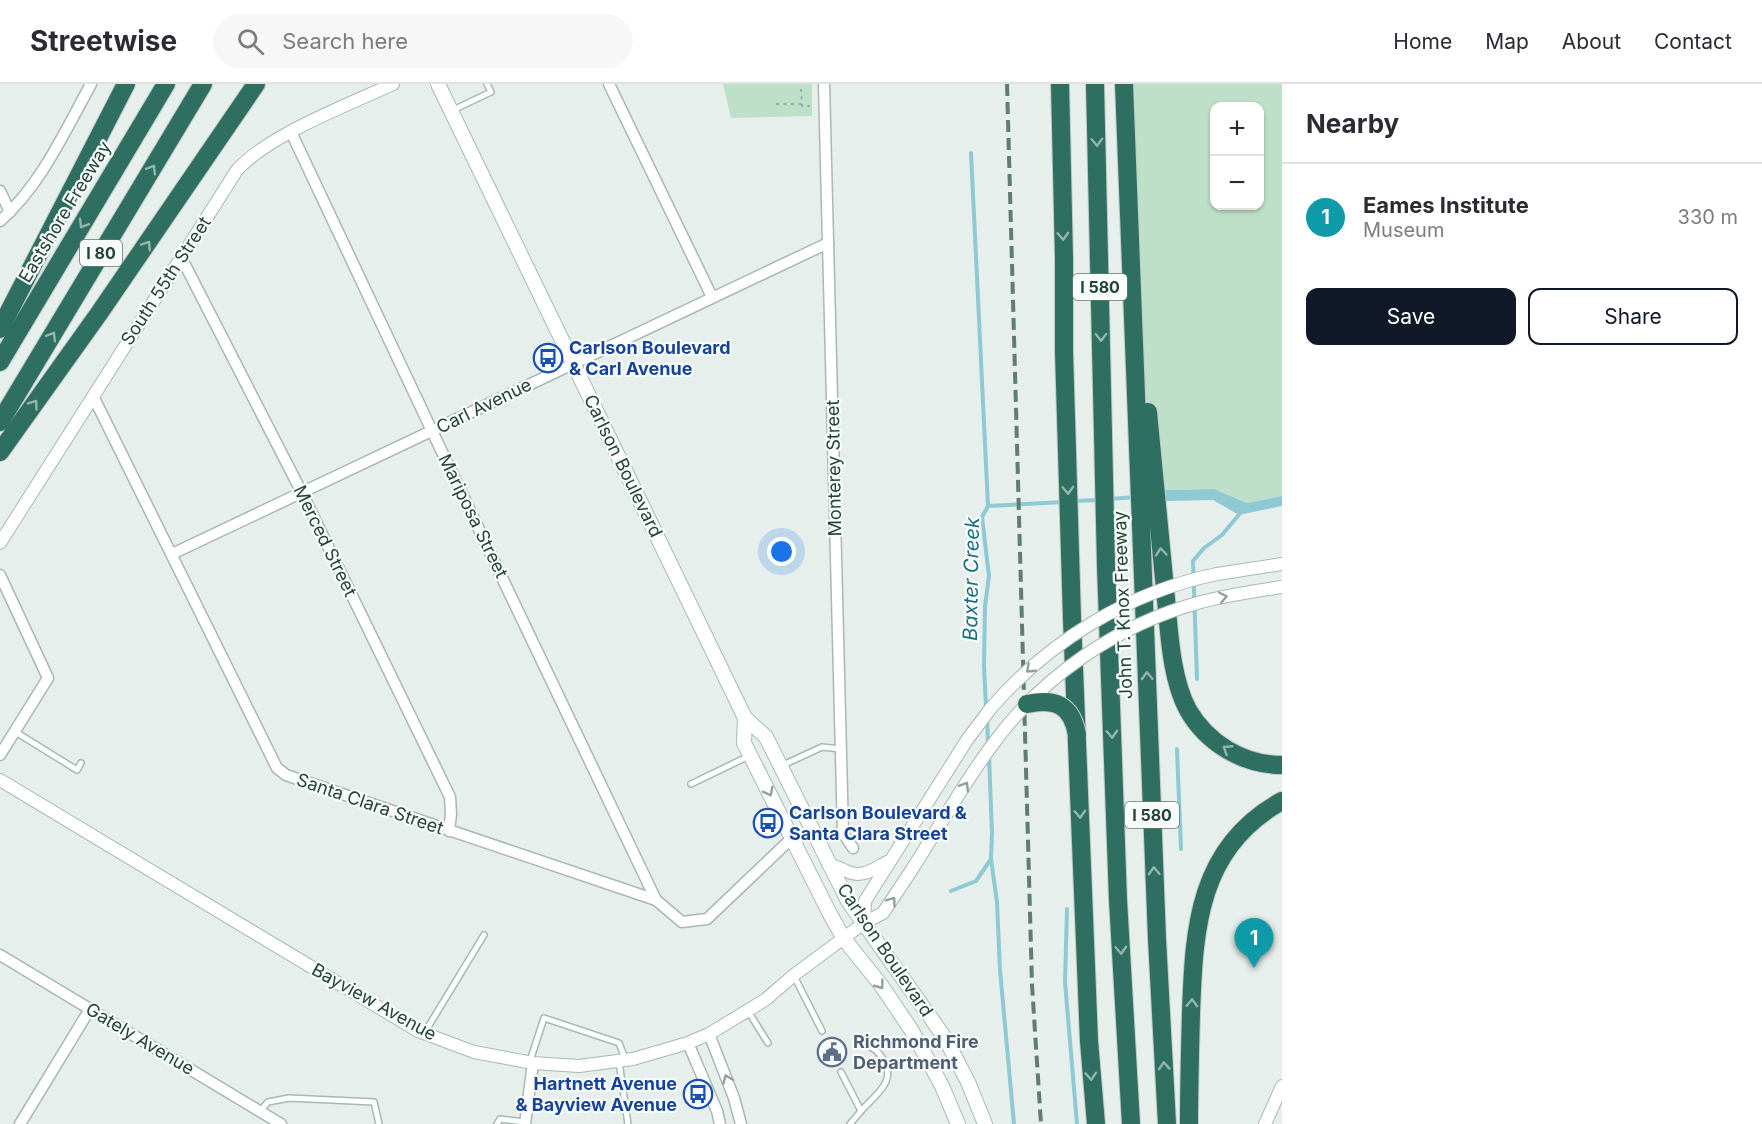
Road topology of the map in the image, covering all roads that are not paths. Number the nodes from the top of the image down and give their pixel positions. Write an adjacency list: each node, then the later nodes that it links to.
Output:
1 (91, 84): 17 (street)
2 (126, 84): 22 (highway)
3 (166, 84): 23 (highway, Eastshore Freeway / I 80, one-way to 23)
4 (203, 84): 26 (highway, I 80, one-way to 4)
5 (256, 84): 28 (highway, one-way to 5)
6 (393, 84): 15 (street, South 55th Street)
7 (438, 84): 14 (main road, Carlson Boulevard)
8 (487, 84): 14 (lane)
9 (609, 84): 21 (street)
10 (824, 84): 19 (street, Monterey Street)
11 (1060, 84): 36 (highway, one-way to 36)
12 (1095, 84): 88 (highway, John T. Knox Freeway / I 580, one-way to 88)
13 (1124, 84): 30 (highway, John T. Knox Freeway / I 580)
14 (451, 111): 24 (main road, Carlson Boulevard)
15 (291, 132): 20 (street, South 55th Street); 27 (street, Mariposa Street)
16 (0, 191): 17 (street)
17 (10, 212): 18 (street)
18 (0, 221)
19 (828, 243): 21 (street, Carl Avenue); 42 (street, Monterey Street)
20 (181, 257): 25 (street, South 55th Street); 29 (street, Merced Street)
21 (712, 297): 24 (street, Carl Avenue)
22 (0, 329)
23 (0, 362)
24 (573, 363): 27 (street, Carl Avenue); 39 (main road, Carlson Boulevard)
25 (93, 396): 31 (street, South 55th Street); 32 (street, Santa Clara Street)
26 (0, 422)
27 (432, 431): 29 (street, Carl Avenue); 56 (street, Mariposa Street)
28 (0, 452)
29 (302, 493): 32 (street, Carl Avenue); 51 (street, Merced Street)
30 (1148, 497): 46 (highway, one-way to 30); 89 (highway, John T. Knox Freeway / I 580, one-way to 30)
31 (0, 543)
32 (172, 554): 51 (street, Santa Clara Street)
33 (1282, 564): 36 (street, bridge)
34 (0, 575): 40 (street)
35 (1282, 587): 37 (street, Bayview Avenue, one-way to 35, bridge)
36 (1073, 634): 37 (highway); 54 (street, one-way to 54, bridge)
37 (1075, 663): 38 (street, Bayview Avenue, bridge); 41 (highway, bridge)
38 (1027, 704): 41 (highway, bridge); 57 (street, Bayview Avenue, one-way to 38, bridge)
39 (745, 718): 44 (main road, Carlson Boulevard); 47 (main road, Carlson Boulevard)
40 (14, 731): 43 (street); 45 (lane)
41 (1077, 735): 87 (highway, one-way to 87)
42 (841, 749): 47 (lane); 53 (street, Monterey Street)
43 (0, 755)
44 (750, 755): 49 (lane); 52 (main road, Carlson Boulevard, one-way to 52)
45 (81, 763)
46 (1282, 765)
47 (781, 766): 55 (main road, Carlson Boulevard)
48 (0, 780): 65 (street, Bayview Avenue)
49 (691, 784)
50 (1282, 801): 90 (highway, one-way to 50)
51 (449, 831): 56 (street, Santa Clara Street)
52 (792, 838): 56 (street, Santa Clara Street); 59 (main road, Carlson Boulevard)
53 (853, 848)
54 (891, 859): 55 (street); 57 (street)
55 (828, 864): 57 (main road, Carlson Boulevard)
56 (657, 900)
57 (864, 924): 59 (street, Bayview Avenue); 86 (main road, Carlson Boulevard)
58 (484, 935): 65 (lane)
59 (844, 939): 61 (street, Bayview Avenue); 85 (main road, Carlson Boulevard, one-way to 85)
60 (0, 955): 62 (street, Gately Avenue)
61 (794, 975): 63 (street, Bayview Avenue); 64 (lane)
62 (90, 1009): 74 (street, Gately Avenue); 77 (street)
63 (747, 1010): 66 (street, Bayview Avenue); 68 (lane)
64 (822, 1031)
65 (425, 1034): 71 (street, Bayview Avenue)
66 (709, 1034): 67 (street, Bayview Avenue); 83 (street, one-way to 66)
67 (688, 1042): 70 (street, Bayview Avenue); 82 (street)
68 (768, 1043)
69 (864, 1044): 75 (lane)
70 (622, 1060): 71 (street, Bayview Avenue); 71 (lane); 81 (lane)
71 (531, 1063): 76 (street)
72 (841, 1072): 75 (lane)
73 (1282, 1086): 91 (street)
74 (260, 1111): 78 (street, Gately Avenue); 79 (lane)
75 (861, 1111): 84 (lane)
76 (525, 1123): 80 (lane)
77 (20, 1124)
78 (281, 1124)
79 (379, 1124)
80 (497, 1124)
81 (628, 1124)
82 (720, 1124)
83 (741, 1124)
84 (850, 1124)
85 (958, 1124)
86 (985, 1124)
87 (1096, 1124)
88 (1131, 1124)
89 (1167, 1124)
90 (1189, 1124)
91 (1265, 1124)

